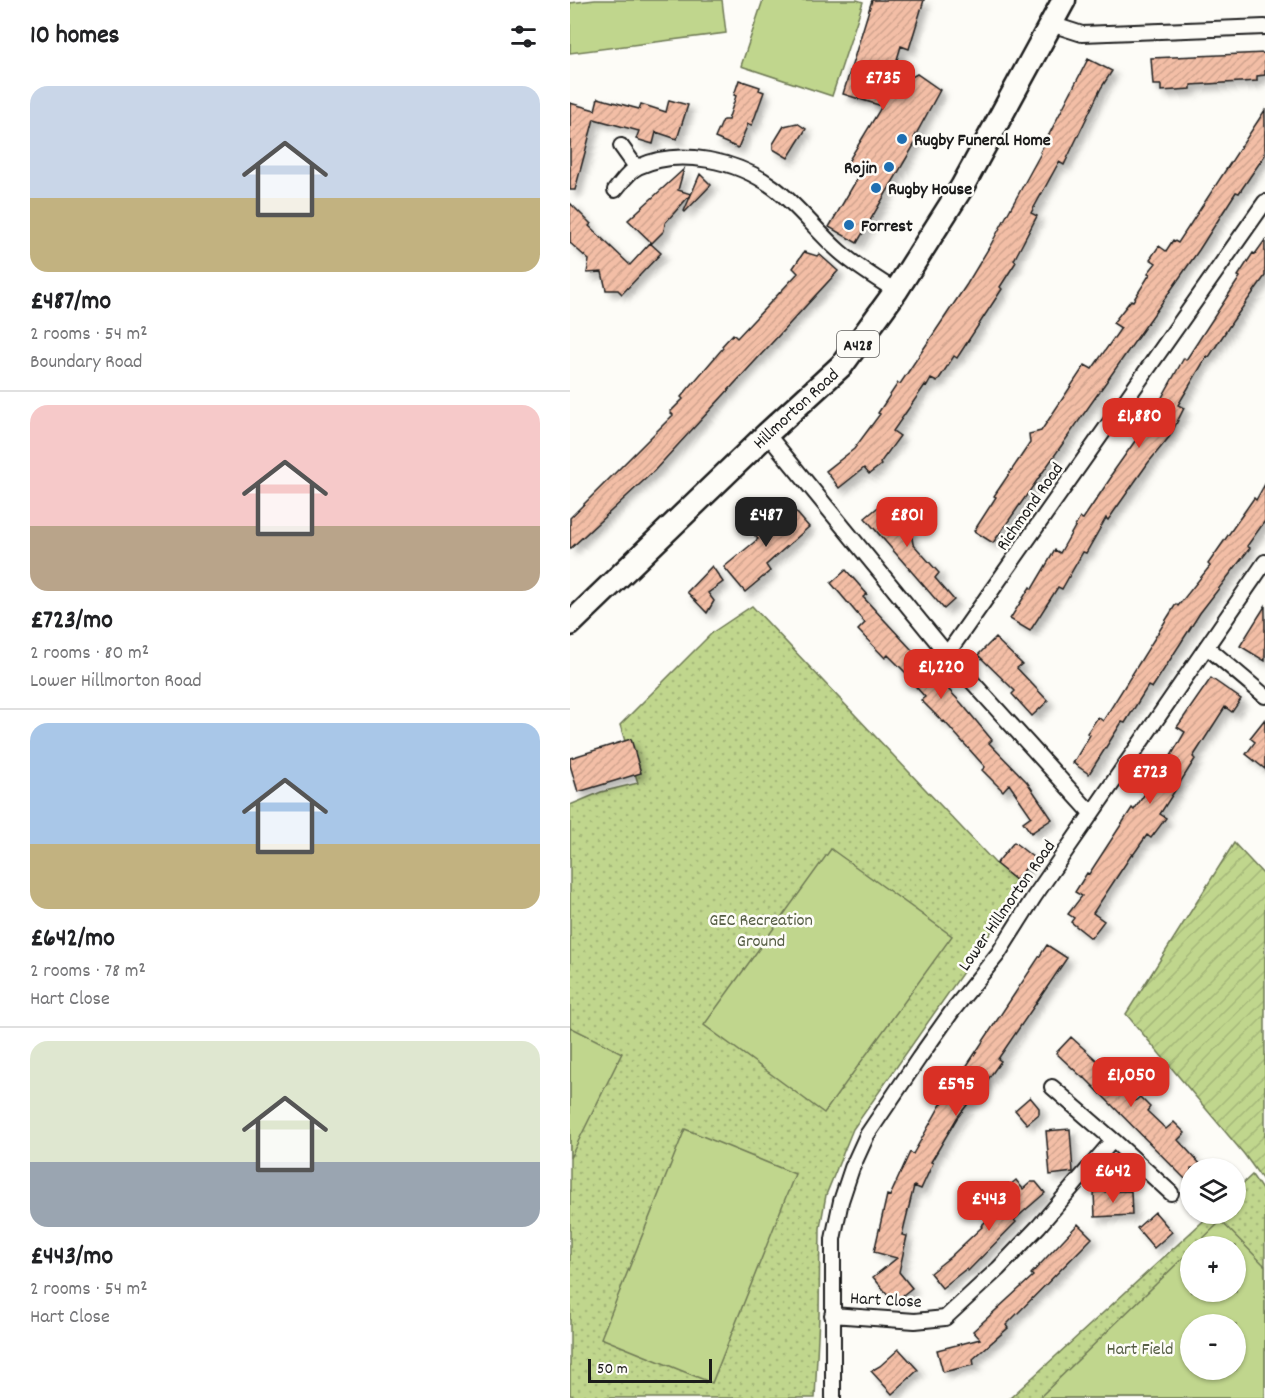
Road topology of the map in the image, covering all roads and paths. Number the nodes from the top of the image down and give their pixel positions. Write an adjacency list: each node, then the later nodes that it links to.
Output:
1 (1064, 0): 2 (highway, Hillmorton Road / A428)
2 (1051, 24): 3 (street); 8 (highway, Hillmorton Road / A428)
3 (1265, 27)
4 (621, 146): 5 (street)
5 (636, 167): 6 (street); 8 (street)
6 (615, 190)
7 (1265, 202): 13 (street, Richmond Road)
8 (896, 291): 9 (highway, Hillmorton Road / A428)
9 (767, 434): 11 (highway, Hillmorton Road / A428); 13 (street)
10 (1265, 562): 12 (street, Lower Hillmorton Road)
11 (570, 623)
12 (1207, 647): 14 (street); 15 (street, Lower Hillmorton Road)
13 (947, 654): 15 (street)
14 (1265, 696)
15 (1091, 813): 19 (street, Lower Hillmorton Road)
16 (1052, 1087): 17 (street)
17 (1113, 1140): 18 (street); 19 (street, Hart Close)
18 (1171, 1193)
19 (832, 1314): 20 (street, Lower Hillmorton Road)
20 (833, 1398)

